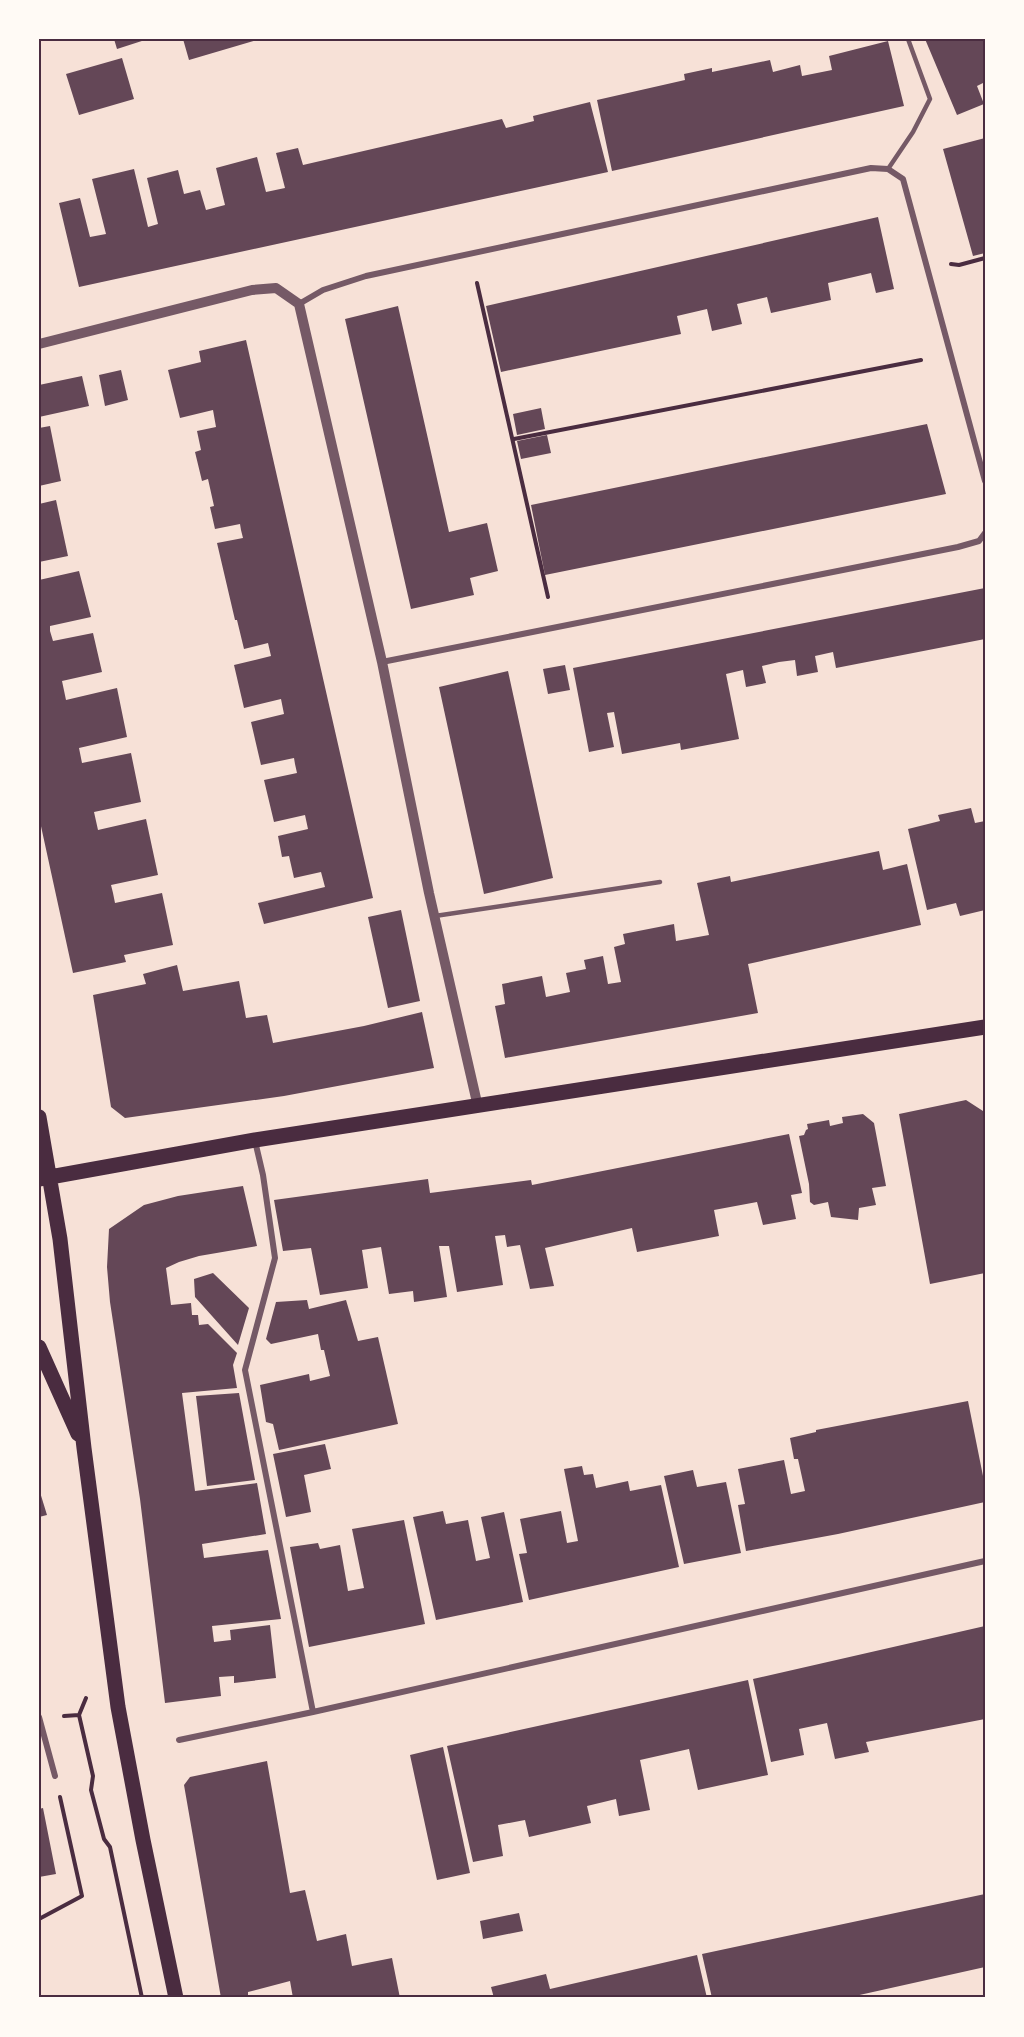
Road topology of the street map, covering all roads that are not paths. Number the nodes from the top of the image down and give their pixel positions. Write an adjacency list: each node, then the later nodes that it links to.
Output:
1 (908, 39): 2 (lane)
2 (888, 169): 3 (street); 5 (street)
3 (299, 304): 4 (street); 7 (street)
4 (39, 344)
5 (985, 481)
6 (985, 533): 7 (street)
7 (382, 663): 9 (street)
8 (660, 882): 9 (lane)
9 (435, 916): 11 (street)
10 (985, 1027): 11 (main road)
11 (478, 1107): 13 (main road)
12 (39, 1117): 14 (main road)
13 (255, 1140): 14 (main road); 18 (street)
14 (45, 1178): 16 (main road)
15 (39, 1347): 16 (main road)
16 (84, 1448): 22 (main road)
17 (985, 1561): 18 (street)
18 (313, 1712): 20 (street)
19 (39, 1719): 21 (street)
20 (179, 1740)
21 (55, 1776)
22 (176, 1998)

